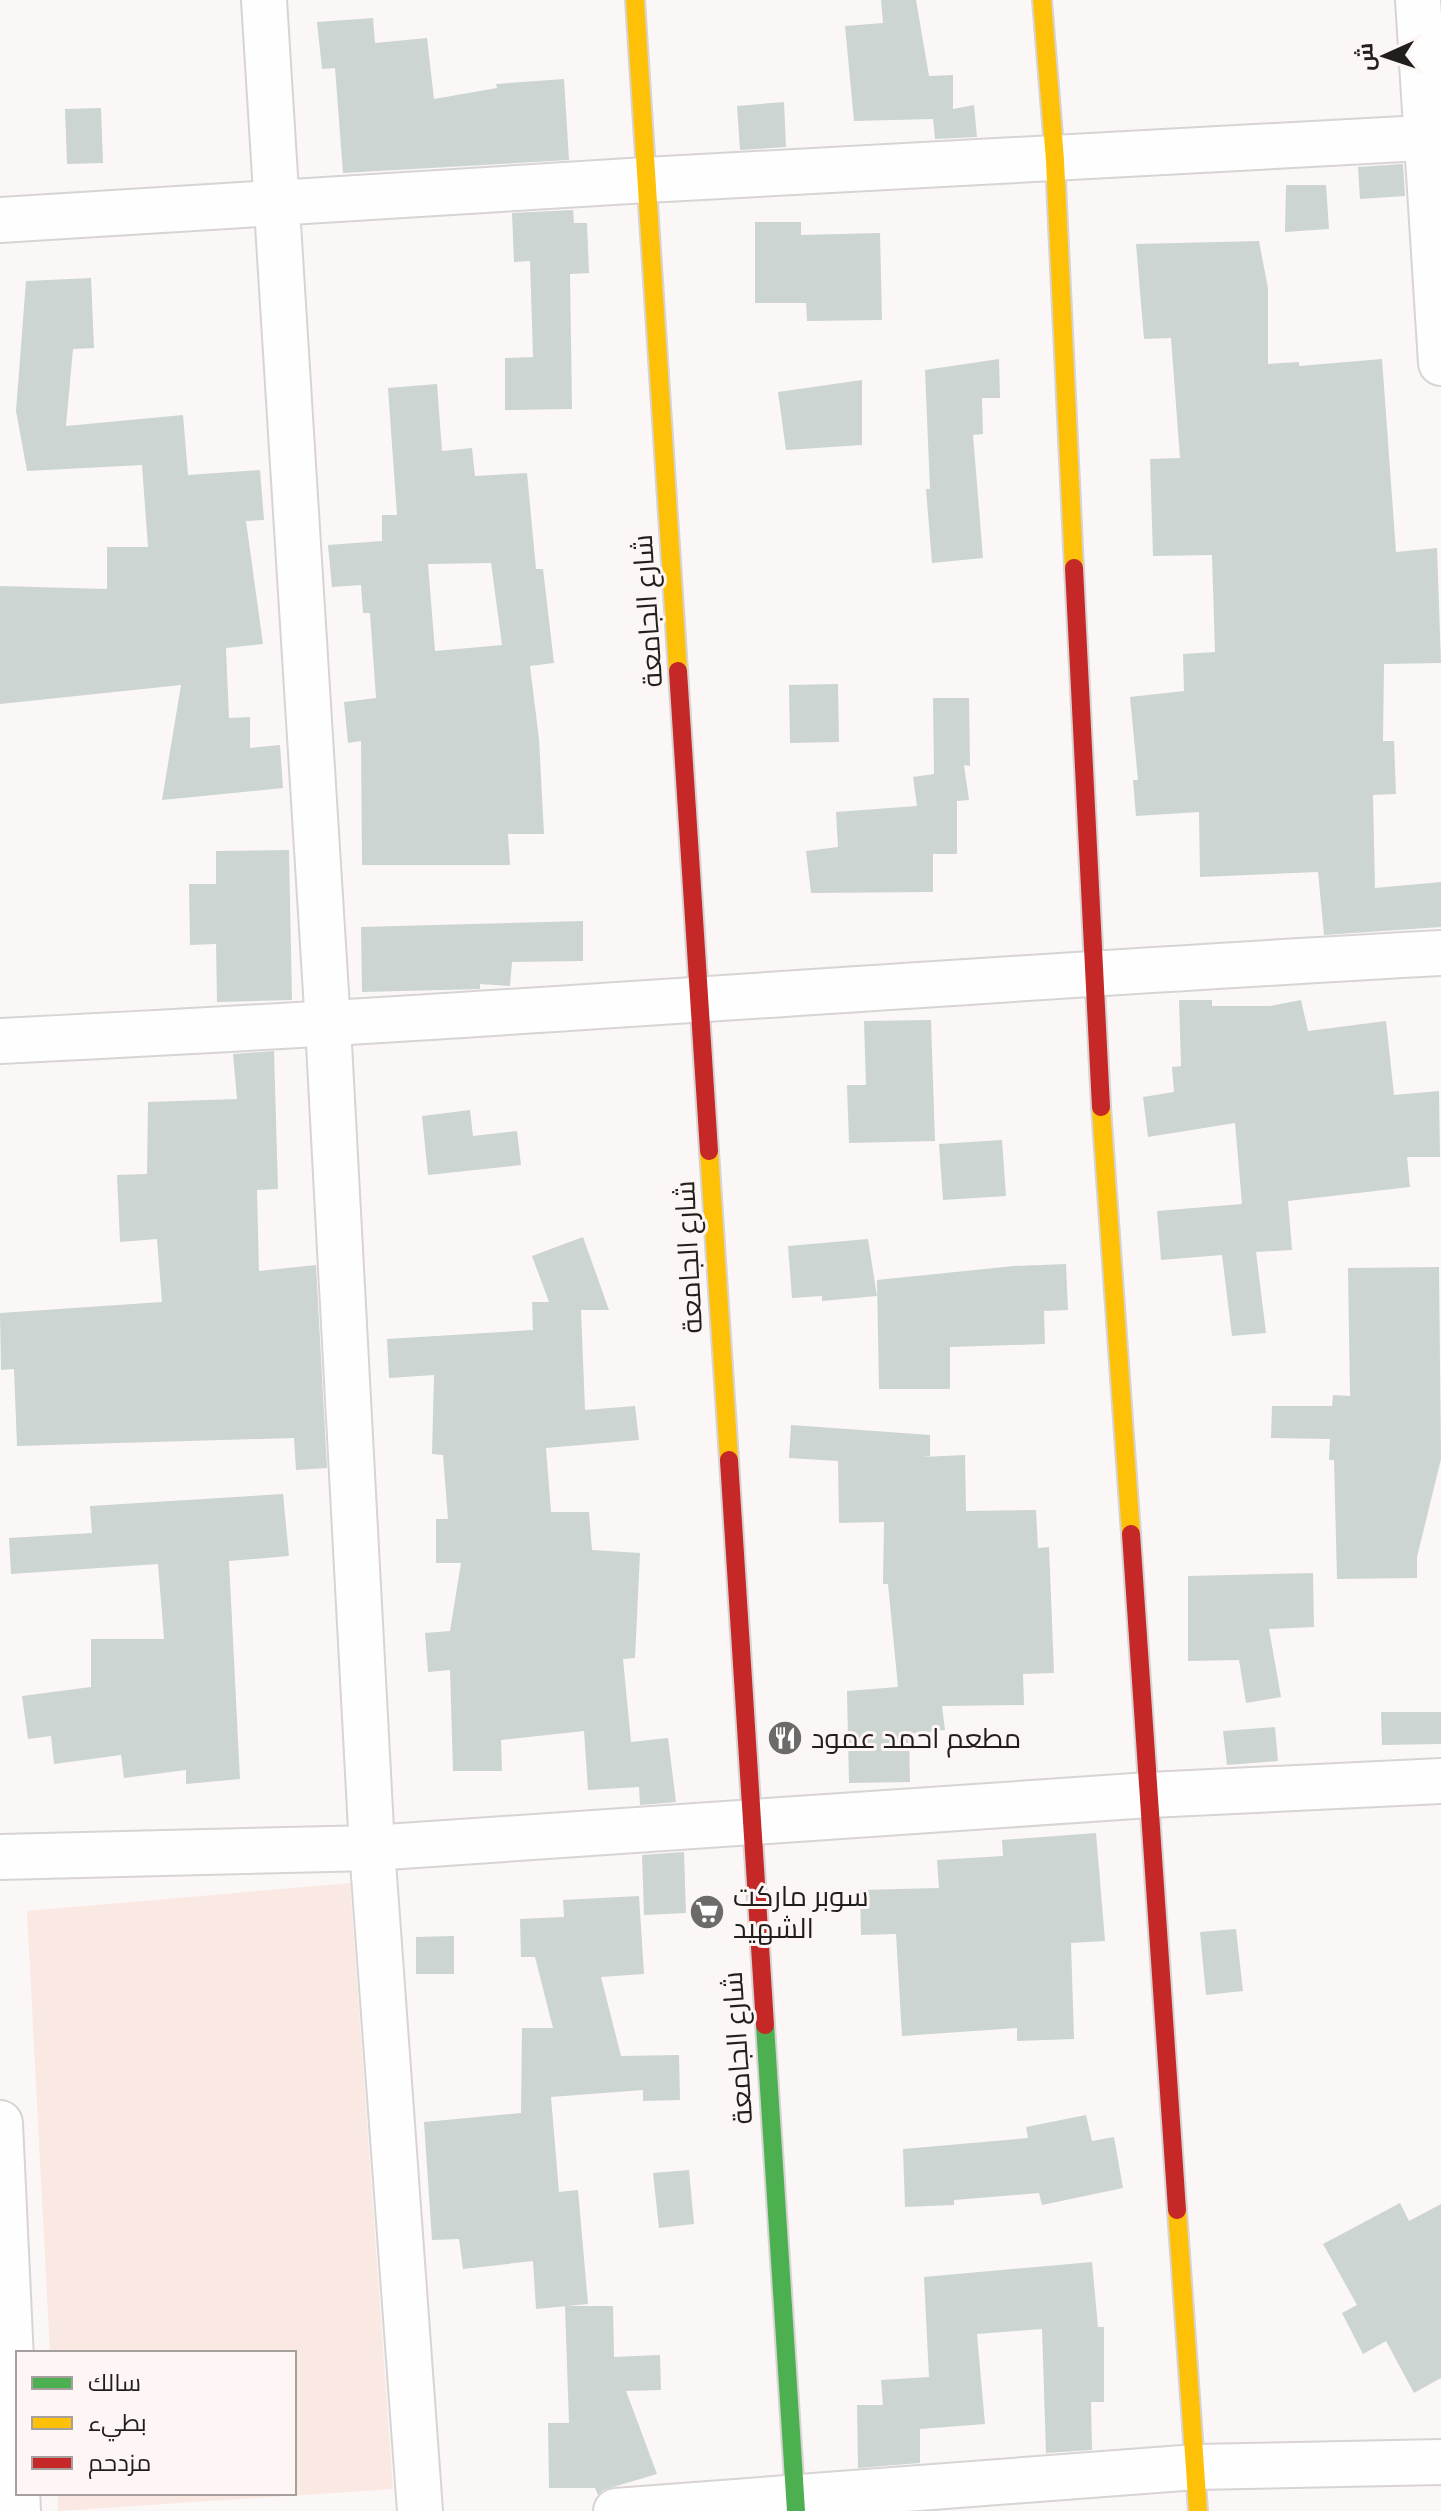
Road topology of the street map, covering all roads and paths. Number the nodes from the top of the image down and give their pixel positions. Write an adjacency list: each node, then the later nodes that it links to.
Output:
1 (264, 0): 8 (street)
2 (635, 0): 7 (street, شارع الجامعة)
3 (1042, 0): 6 (street)
4 (1418, 0): 5 (street)
5 (1434, 138): 6 (street); 10 (street)
6 (1055, 160): 7 (street); 12 (street)
7 (646, 180): 8 (street); 13 (street, شارع الجامعة)
8 (275, 204): 9 (street); 14 (street)
9 (0, 220)
10 (1441, 363)
11 (1441, 953): 12 (street)
12 (1092, 972): 13 (street); 17 (street)
13 (701, 998): 14 (street); 18 (street, شارع الجامعة)
14 (328, 1025): 15 (street); 19 (street)
15 (0, 1041)
16 (1441, 1781): 17 (street)
17 (1149, 1795): 18 (street); 23 (street)
18 (749, 1824): 19 (street); 25 (street, شارع الجامعة)
19 (372, 1848): 20 (street); 26 (street)
20 (0, 1857)
21 (0, 2123): 24 (street)
22 (1441, 2462): 23 (street)
23 (1196, 2467): 25 (street); 28 (street)
24 (16, 2468)
25 (796, 2504): 27 (street)
26 (420, 2511)
27 (616, 2511)
28 (1198, 2511)

